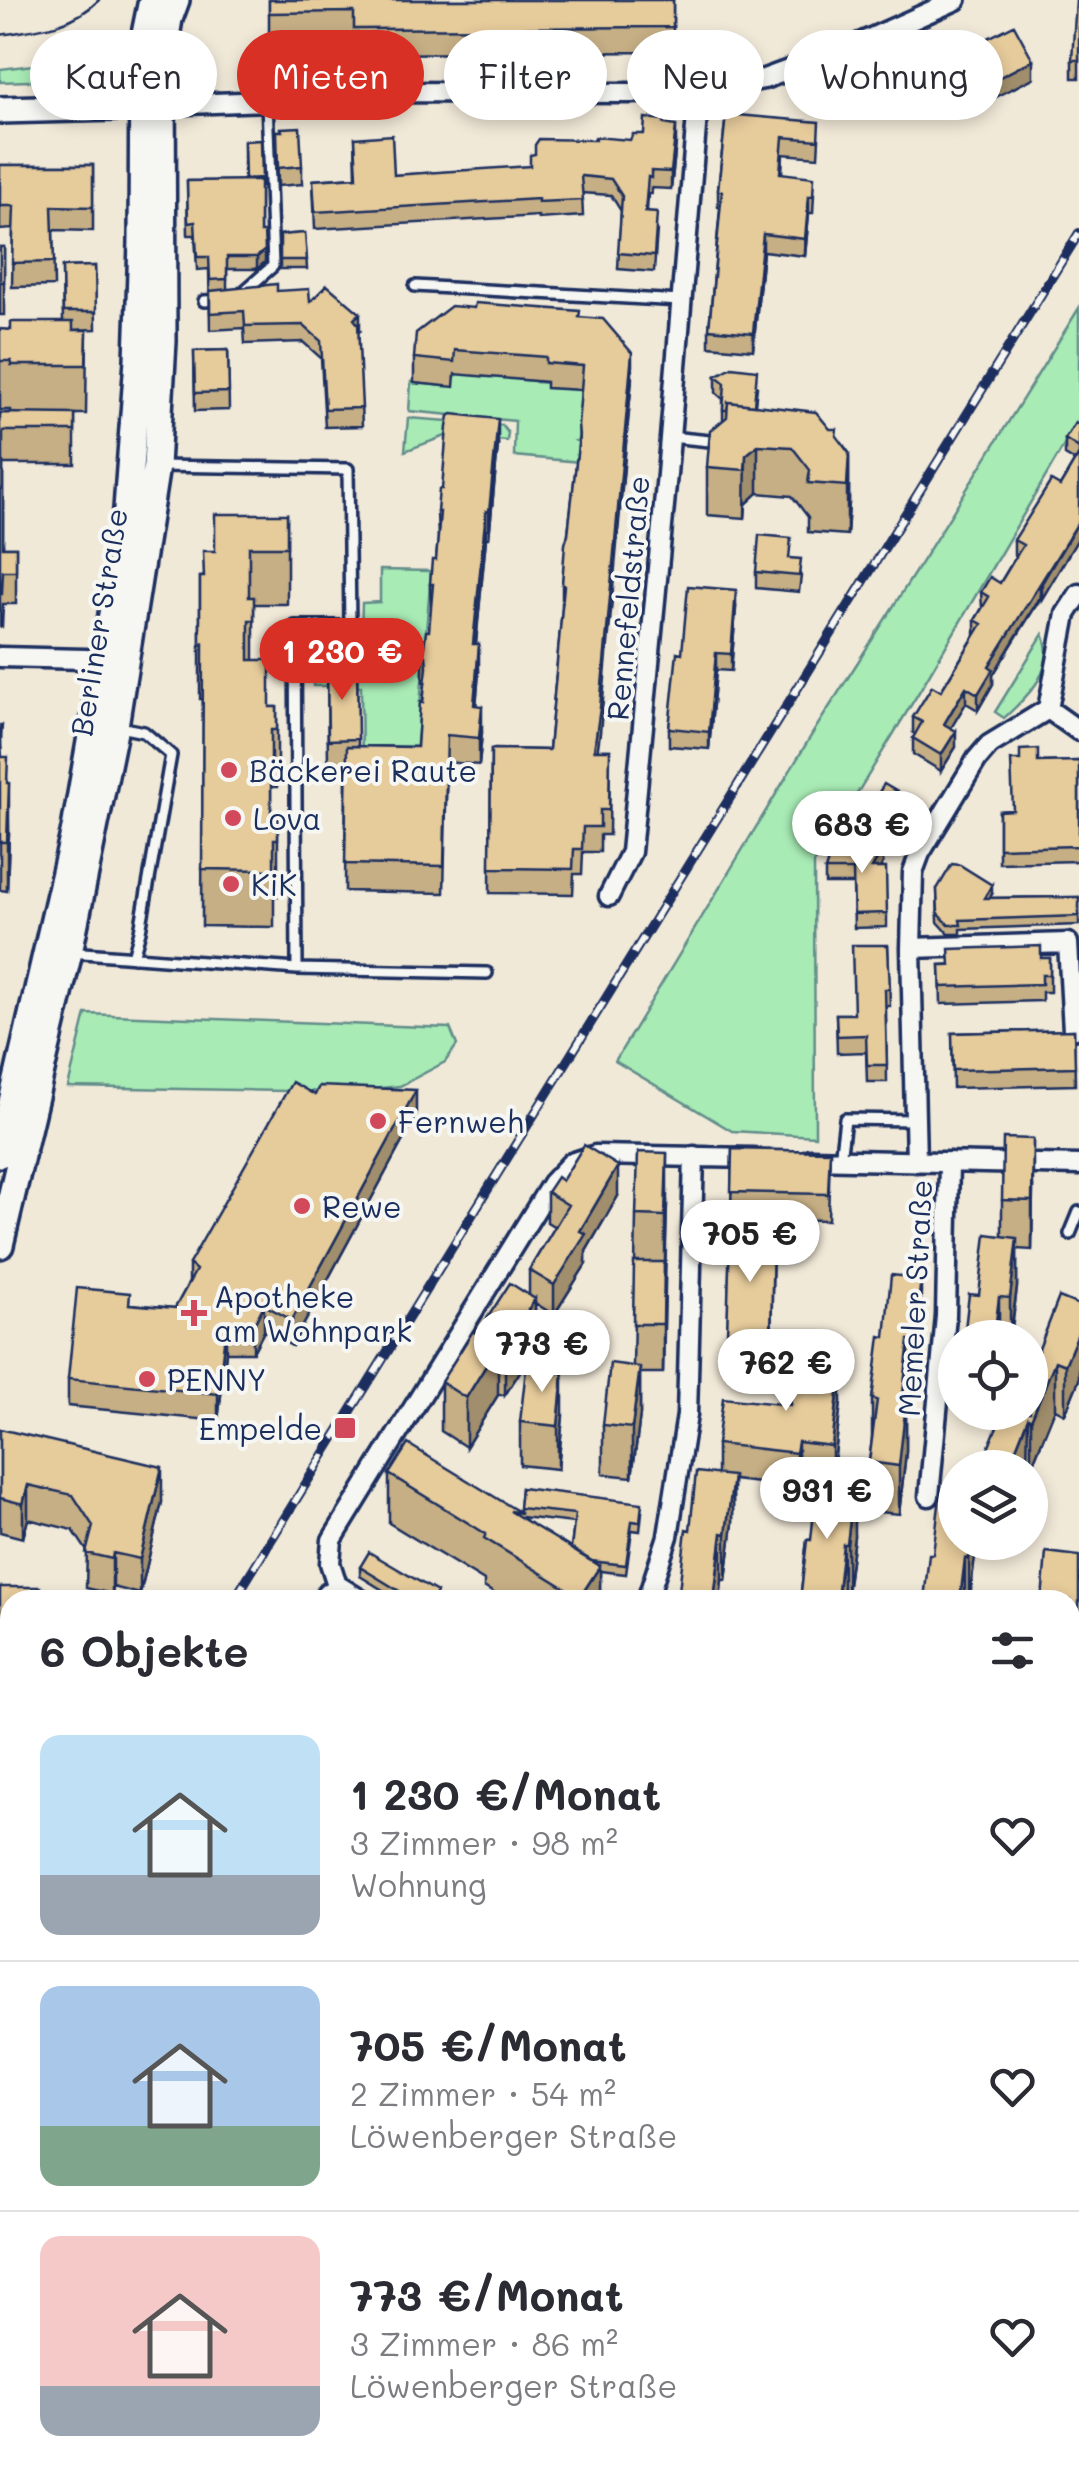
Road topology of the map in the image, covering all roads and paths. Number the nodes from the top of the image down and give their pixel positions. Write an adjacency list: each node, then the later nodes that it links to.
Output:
1 (152, 0): 4 (street, Berliner Straße)
2 (176, 0): 5 (street, Berliner Straße)
3 (956, 0): 6 (street)
4 (144, 30)
5 (167, 30)
6 (764, 78)
7 (424, 92): 8 (street)
8 (627, 92)
9 (30, 109): 10 (street)
10 (0, 110)
11 (153, 120): 19 (street, Berliner Straße)
12 (268, 120): 15 (lane)
13 (697, 120): 16 (street, Rennefeldstraße)
14 (415, 286): 16 (lane)
15 (204, 301)
16 (681, 301): 17 (street, Rennefeldstraße)
17 (670, 437): 18 (lane); 26 (street, Rennefeldstraße)
18 (726, 443)
19 (143, 465): 22 (street, Berliner Straße); 31 (lane)
20 (1079, 594): 23 (street)
21 (0, 657): 22 (street)
22 (115, 663): 24 (street, Berliner Straße)
23 (1048, 709): 25 (street); 28 (street)
24 (104, 724): 29 (street, Berliner Straße); 30 (lane)
25 (1079, 731)
26 (609, 896)
27 (1074, 943): 28 (street); 33 (street)
28 (911, 948): 34 (street)
29 (58, 951): 30 (lane); 35 (street, Berliner Straße); 45 (street, Berliner Straße)
30 (133, 957): 31 (lane)
31 (297, 969): 32 (lane)
32 (487, 973)
33 (1073, 1030)
34 (915, 1120): 39 (lane); 40 (street)
35 (0, 1154)
36 (694, 1156): 37 (street); 47 (street); 50 (street)
37 (780, 1158)
38 (800, 1159): 39 (street)
39 (840, 1160): 40 (street)
40 (916, 1162): 41 (street)
41 (949, 1162): 42 (street); 46 (street, Memeler Straße)
42 (1079, 1165)
43 (1079, 1212): 44 (lane)
44 (1070, 1234)
45 (0, 1245)
46 (929, 1496)
47 (336, 1585): 48 (lane); 49 (street)
48 (323, 1590)
49 (344, 1590)
50 (650, 1590)

